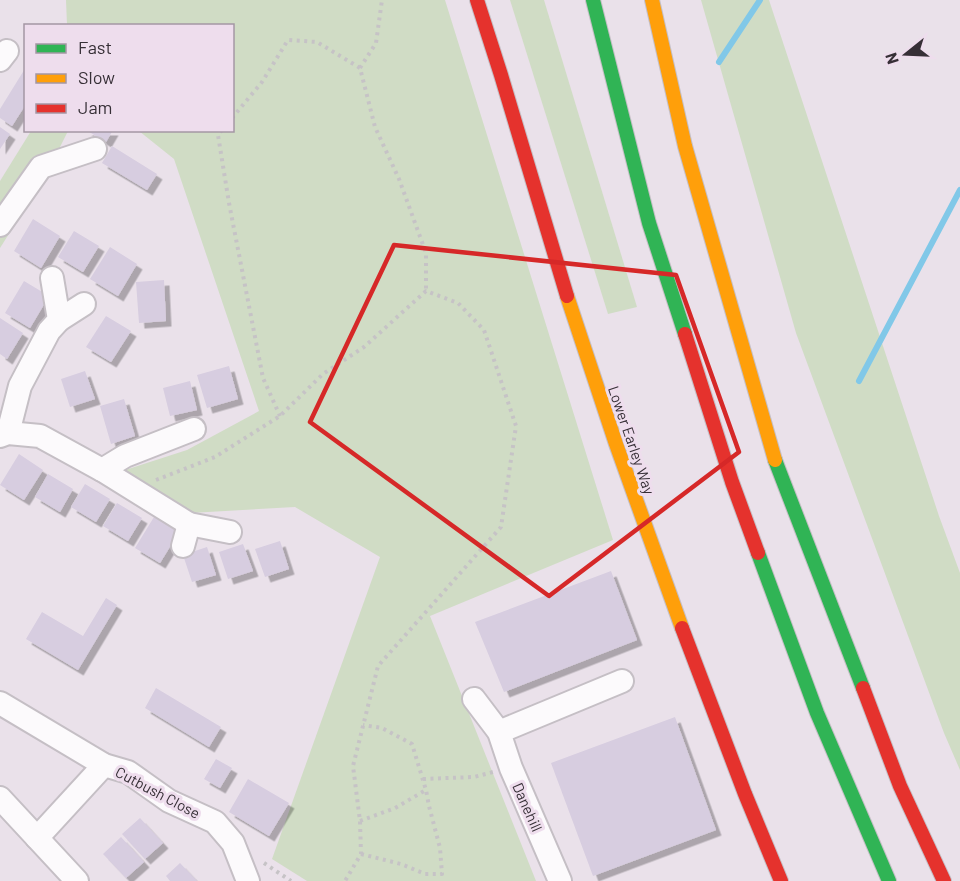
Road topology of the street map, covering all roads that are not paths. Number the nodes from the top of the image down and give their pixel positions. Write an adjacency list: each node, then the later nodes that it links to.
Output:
1 (477, 0): 25 (main road, Lower Earley Way)
2 (593, 0): 26 (main road)
3 (652, 0): 27 (main road)
4 (95, 149): 5 (street)
5 (0, 225)
6 (52, 278): 8 (street)
7 (84, 304): 8 (street)
8 (59, 320): 10 (street)
9 (194, 429): 11 (street)
10 (4, 435): 11 (street)
11 (102, 470): 12 (street)
12 (189, 524): 13 (street); 14 (street)
13 (230, 532)
14 (183, 546)
15 (622, 681): 18 (street)
16 (474, 699): 18 (street, Danehill)
17 (0, 703): 19 (street, Cutbush Close)
18 (499, 732): 24 (street, Danehill)
19 (104, 765): 21 (street, Cutbush Close); 23 (street, Cutbush Close)
20 (0, 798): 21 (street)
21 (37, 838): 22 (street)
22 (76, 881)
23 (248, 881)
24 (560, 881)
25 (781, 881)
26 (889, 881)
27 (944, 881)

